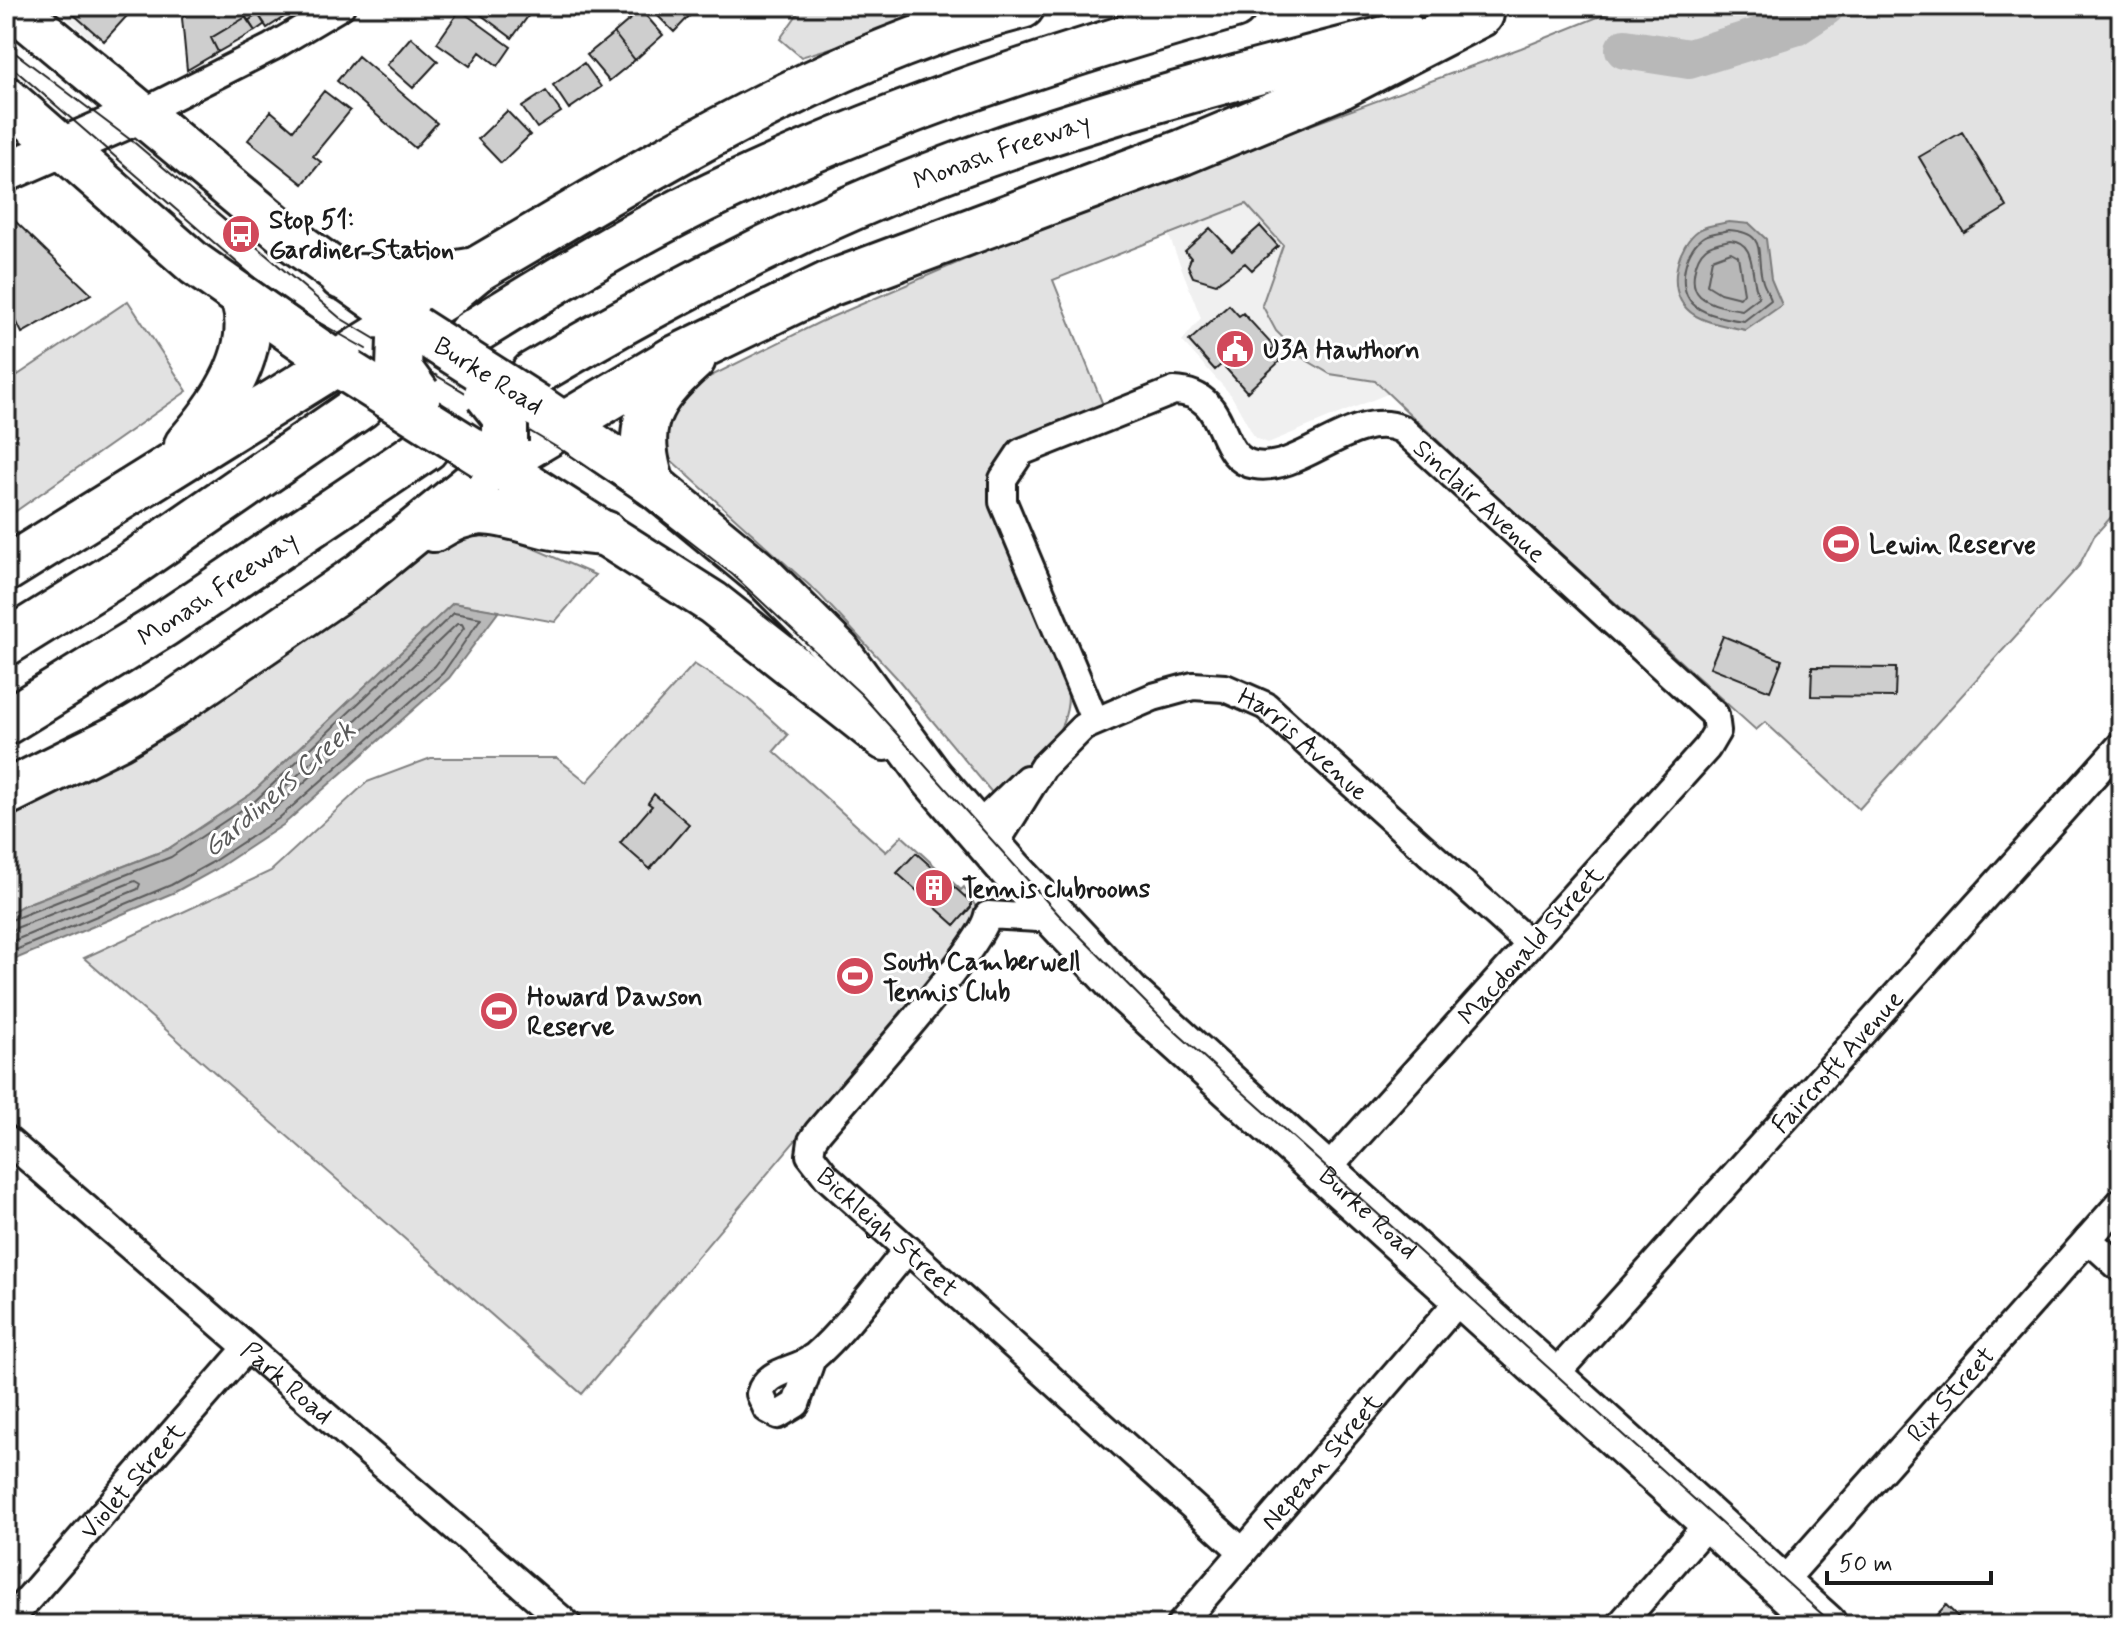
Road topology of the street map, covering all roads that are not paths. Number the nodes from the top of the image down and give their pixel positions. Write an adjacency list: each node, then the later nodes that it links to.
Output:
1 (12, 6): 7 (main road, Burke Road)
2 (341, 6): 7 (street)
3 (1022, 6): 10 (highway)
4 (1234, 6): 15 (highway)
5 (1492, 10): 14 (highway); 16 (highway, Monash Freeway)
6 (6, 98): 8 (main road, Burke Road)
7 (141, 113): 8 (street); 11 (main road, Burke Road)
8 (61, 147): 9 (street); 12 (main road, Burke Road)
9 (6, 172)
10 (476, 270): 11 (highway); 13 (highway)
11 (342, 277): 13 (main road, Burke Road)
12 (244, 301): 17 (main road, Burke Road); 21 (highway)
13 (407, 329): 15 (main road, Burke Road, bridge); 17 (highway); 19 (highway, bridge)
14 (719, 336): 18 (highway); 22 (highway)
15 (466, 346): 18 (main road, Burke Road, bridge); 20 (highway, bridge)
16 (533, 374)
17 (349, 381): 19 (main road, Burke Road, bridge); 21 (highway); 26 (highway)
18 (558, 419): 20 (highway); 22 (main road, Burke Road)
19 (432, 438): 20 (main road, Burke Road, bridge); 29 (highway, Monash Freeway)
20 (495, 455): 23 (main road, Burke Road); 25 (highway)
21 (164, 471): 24 (highway)
22 (652, 484): 31 (main road, Burke Road)
23 (604, 533): 25 (highway); 31 (main road, Burke Road)
24 (6, 569)
25 (361, 575): 32 (highway)
26 (6, 643)
27 (1711, 710): 28 (street, Sinclair Avenue); 35 (street, Macdonald Street)
28 (1095, 721): 33 (street, Harris Avenue); 35 (street, Harris Avenue)
29 (6, 722)
30 (2121, 745): 45 (street, Faircroft Avenue)
31 (932, 778): 33 (main road, Burke Road)
32 (6, 793)
33 (984, 839): 34 (main road, Burke Road)
34 (1055, 919): 37 (main road, Burke Road); 40 (street, Bickleigh Street)
35 (1530, 944): 37 (street, Macdonald Street)
36 (6, 1139): 43 (street, Park Road)
37 (1324, 1173): 42 (main road, Burke Road)
38 (2121, 1202): 39 (street, Rix Street)
39 (2088, 1239): 41 (street); 48 (street, Rix Street)
40 (908, 1249): 44 (street); 47 (street, Bickleigh Street)
41 (2121, 1269)
42 (1462, 1297): 45 (main road, Burke Road); 47 (street, Nepean Street)
43 (247, 1348): 49 (street, Violet Street); 50 (street, Park Road)
44 (812, 1358)
45 (1552, 1378): 46 (main road, Burke Road)
46 (1710, 1521): 48 (main road, Burke Road); 52 (street)
47 (1243, 1552): 51 (street, Nepean Street)
48 (1780, 1585): 53 (main road, Burke Road)
49 (18, 1614)
50 (568, 1625)
51 (1180, 1625)
52 (1620, 1625)
53 (1825, 1625)

